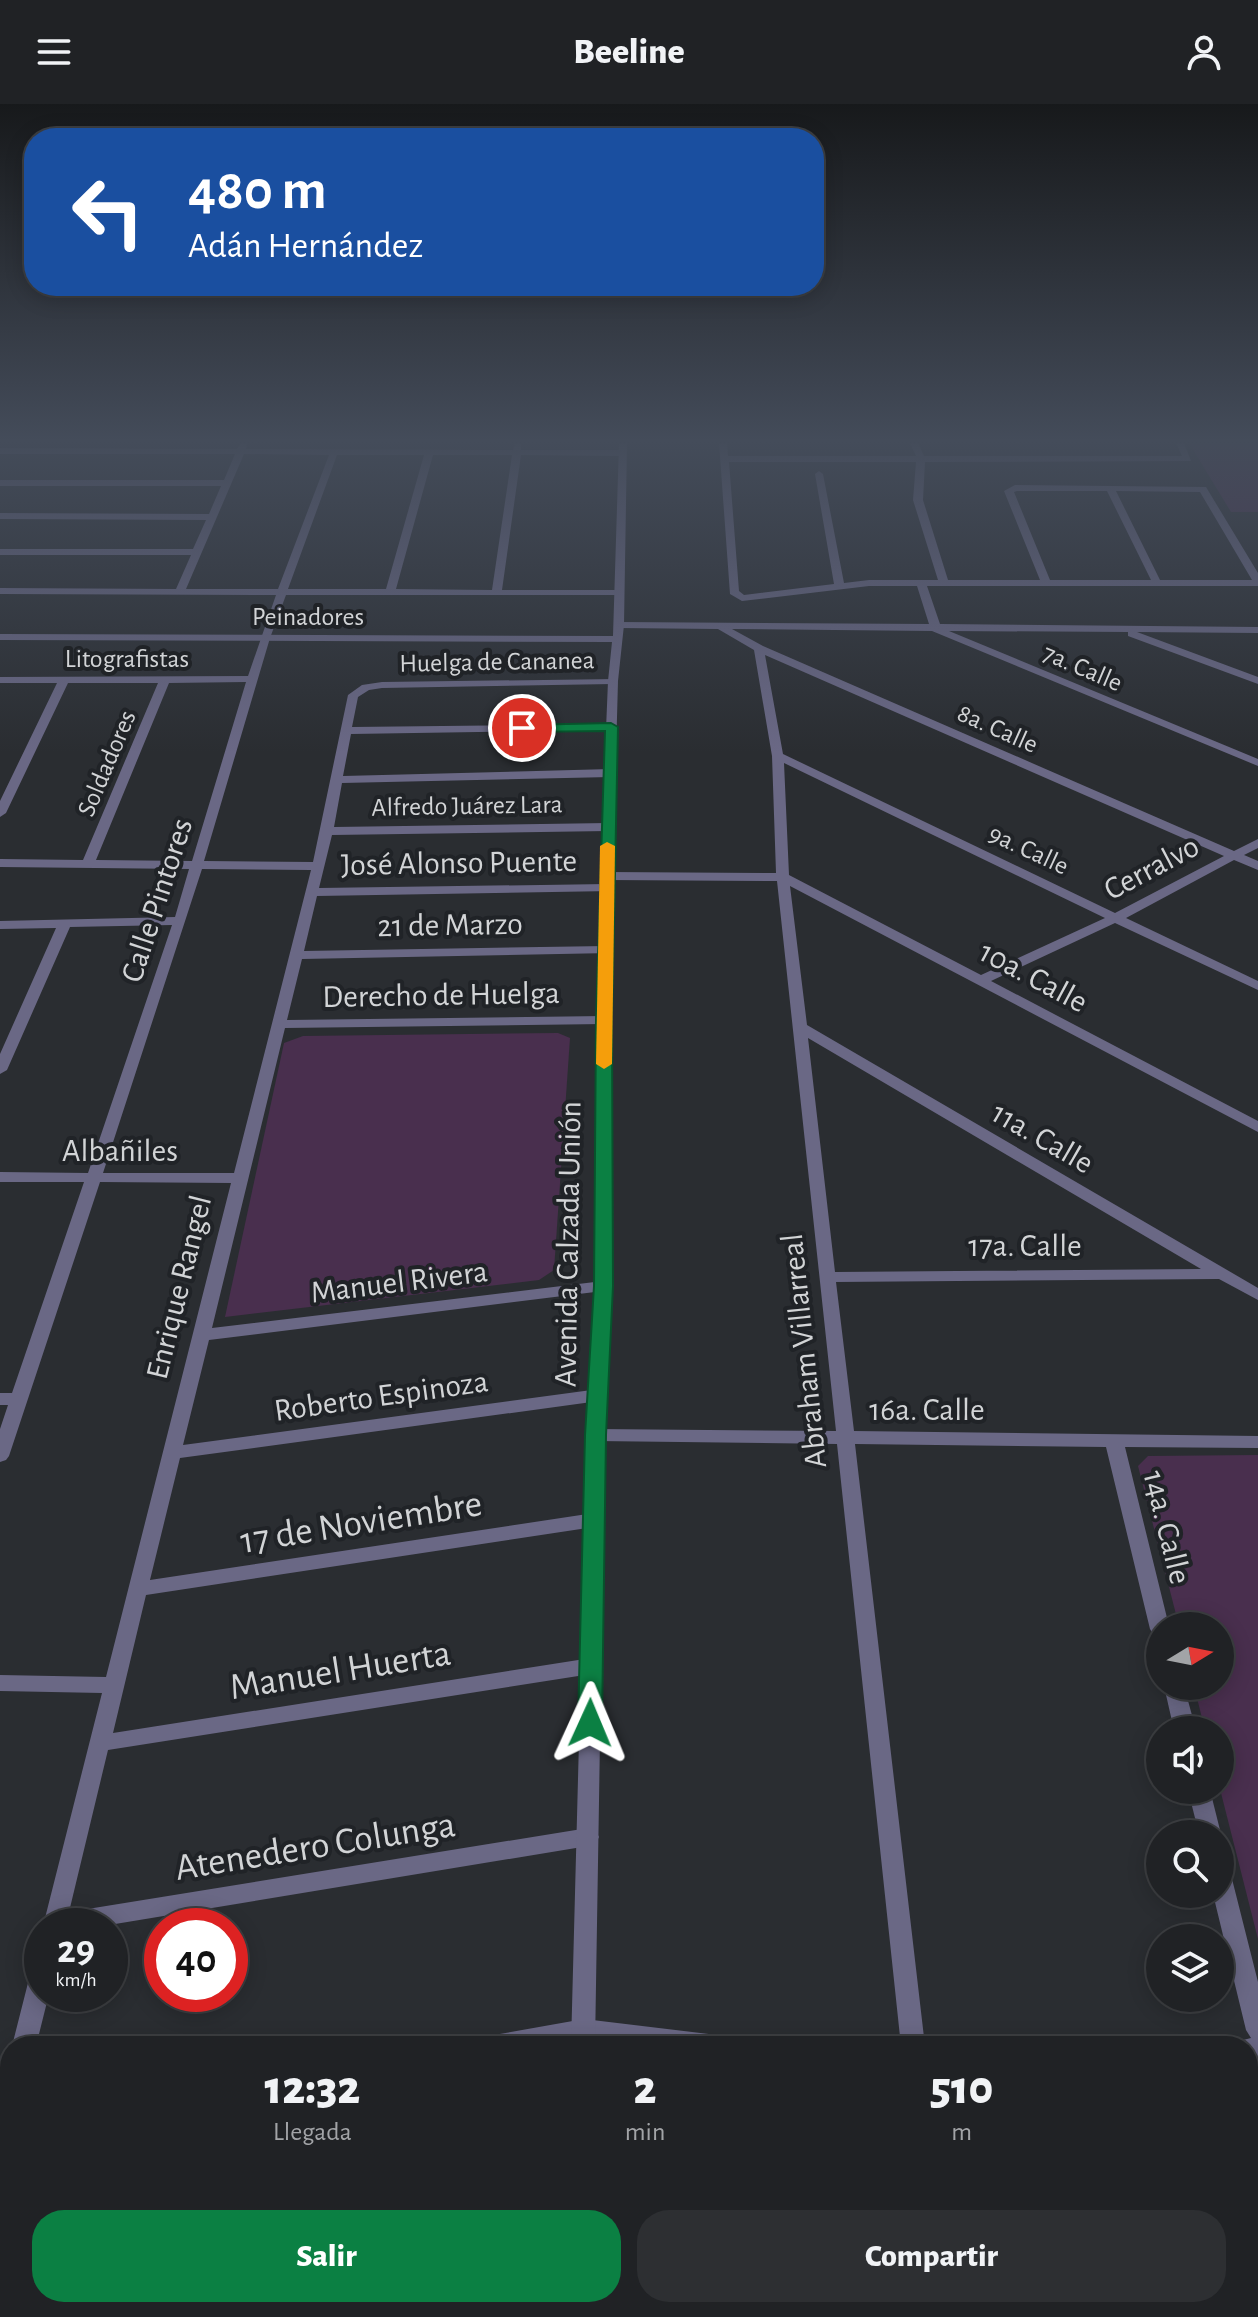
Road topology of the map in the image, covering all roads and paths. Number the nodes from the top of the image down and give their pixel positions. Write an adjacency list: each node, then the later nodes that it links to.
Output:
1 (199, 546): 13 (street)
2 (299, 546): 21 (street, Calle Pintores)
3 (403, 546): 22 (street)
4 (504, 546): 23 (street)
5 (620, 546): 25 (street, Avenida Calzada Unión)
6 (732, 546): 19 (street)
7 (832, 546): 19 (street)
8 (932, 546): 16 (street)
9 (1031, 546): 17 (street)
10 (1139, 546): 18 (street)
11 (1237, 546): 14 (street)
12 (0, 552): 13 (street)
13 (197, 552): 24 (street)
14 (1258, 582): 18 (street)
15 (921, 583): 16 (street); 19 (street); 27 (street)
16 (944, 583): 17 (street)
17 (1046, 583): 18 (street)
18 (1157, 583)
19 (839, 585)
20 (0, 591): 24 (street)
21 (282, 592): 22 (street); 24 (street); 32 (street, Calle Pintores)
22 (390, 592): 23 (street)
23 (497, 592): 25 (street)
24 (179, 593)
25 (619, 593): 30 (street, Avenida Calzada Unión)
26 (722, 627): 27 (street, Peinadores); 30 (street, Peinadores); 33 (street, 8a. Calle)
27 (936, 629): 29 (street, Peinadores); 44 (street, 7a. Calle)
28 (1258, 630): 29 (street, Peinadores)
29 (1123, 631): 39 (street)
30 (618, 632): 32 (street, Peinadores); 38 (street, Avenida Calzada Unión)
31 (1, 638): 32 (street, Peinadores)
32 (265, 638): 35 (street, Calle Pintores)
33 (759, 648): 43 (street, Abraham Villarreal); 51 (street, 8a. Calle)
34 (165, 679): 35 (street, Litografistas); 37 (street, Litografistas); 53 (street, Soldadores)
35 (254, 679): 54 (street, Calle Pintores)
36 (0, 680): 37 (street, Litografistas)
37 (64, 680): 47 (street)
38 (613, 681): 40 (street, Huelga de Cananea); 41 (street, Avenida Calzada Unión)
39 (1258, 681)
40 (382, 685): 42 (street, Enrique Rangel)
41 (611, 727): 42 (street); 45 (street, Avenida Calzada Unión)
42 (344, 731): 46 (street, Enrique Rangel)
43 (778, 756): 57 (street, Abraham Villarreal); 60 (street, 9a. Calle)
44 (1258, 763)
45 (611, 773): 46 (street); 48 (street, Avenida Calzada Unión)
46 (335, 780): 49 (street, Enrique Rangel)
47 (0, 813)
48 (608, 827): 49 (street, Alfredo Juárez Lara); 58 (street, Avenida Calzada Unión)
49 (327, 831): 55 (street, Enrique Rangel)
50 (1258, 843): 51 (street, Cerralvo)
51 (1234, 855): 56 (street, 8a. Calle); 60 (street, Cerralvo)
52 (0, 863): 53 (street)
53 (88, 864): 54 (street)
54 (198, 866): 55 (street); 61 (street, Calle Pintores)
55 (318, 866): 59 (street, Enrique Rangel)
56 (1258, 866)
57 (783, 877): 58 (street, José Alonso Puente); 66 (street, 10a. Calle); 70 (street, Abraham Villarreal)
58 (607, 882): 59 (street, José Alonso Puente); 64 (street, Avenida Calzada Unión)
59 (312, 892): 65 (street, Enrique Rangel)
60 (1117, 917): 66 (street, Cerralvo); 67 (street, 9a. Calle)
61 (180, 921): 62 (street); 74 (street, Calle Pintores)
62 (65, 923): 63 (street); 71 (street)
63 (0, 925)
64 (606, 950): 65 (street, 21 de Marzo); 68 (street, Avenida Calzada Unión)
65 (296, 955): 69 (street, Enrique Rangel)
66 (982, 980): 72 (street, 10a. Calle)
67 (1258, 986)
68 (604, 1020): 69 (street, Derecho de Huelga); 78 (street, Avenida Calzada Unión)
69 (279, 1024): 75 (street, Enrique Rangel)
70 (800, 1027): 76 (street, 11a. Calle); 77 (street, Abraham Villarreal)
71 (0, 1070)
72 (1258, 1127)
73 (0, 1177): 74 (street, Albañiles)
74 (94, 1178): 75 (street, Albañiles); 83 (street, Calle Pintores)
75 (240, 1178): 80 (street, Enrique Rangel)
76 (1221, 1274): 77 (street, 17a. Calle); 79 (street, 11a. Calle)
77 (829, 1277): 85 (street, Abraham Villarreal)
78 (603, 1286): 80 (street, Manuel Rivera); 81 (street, Avenida Calzada Unión)
79 (1258, 1295)
80 (201, 1335): 88 (street, Enrique Rangel)
81 (599, 1395): 84 (street, Avenida Calzada Unión); 88 (street, Roberto Espinoza)
82 (0, 1399): 83 (street)
83 (20, 1399): 89 (street, Calle Pintores)
84 (596, 1435): 85 (street, 16a. Calle); 90 (street, Avenida Calzada Unión)
85 (847, 1438): 86 (street, 16a. Calle); 105 (street, Abraham Villarreal)
86 (1114, 1440): 87 (street, 16a. Calle); 92 (street, 14a. Calle)
87 (1258, 1442)
88 (172, 1453): 91 (street, Enrique Rangel)
89 (0, 1456)
90 (594, 1520): 91 (street, 17 de Noviembre); 93 (street, Avenida Calzada Unión)
91 (138, 1589): 95 (street, Enrique Rangel)
92 (1156, 1612)
93 (591, 1666): 96 (street, Manuel Huerta); 97 (street, Avenida Calzada Unión)
94 (0, 1683): 95 (street)
95 (114, 1685): 96 (street, Enrique Rangel)
96 (100, 1743): 98 (street, Enrique Rangel)
97 (588, 1837): 100 (street, Atenedero Colunga); 104 (street, Avenida Calzada Unión)
98 (58, 1908)
99 (1228, 1908): 102 (street)
100 (128, 1913)
101 (33, 2012): 103 (street)
102 (1258, 2030)
103 (27, 2036)
104 (584, 2036)
105 (912, 2036)

